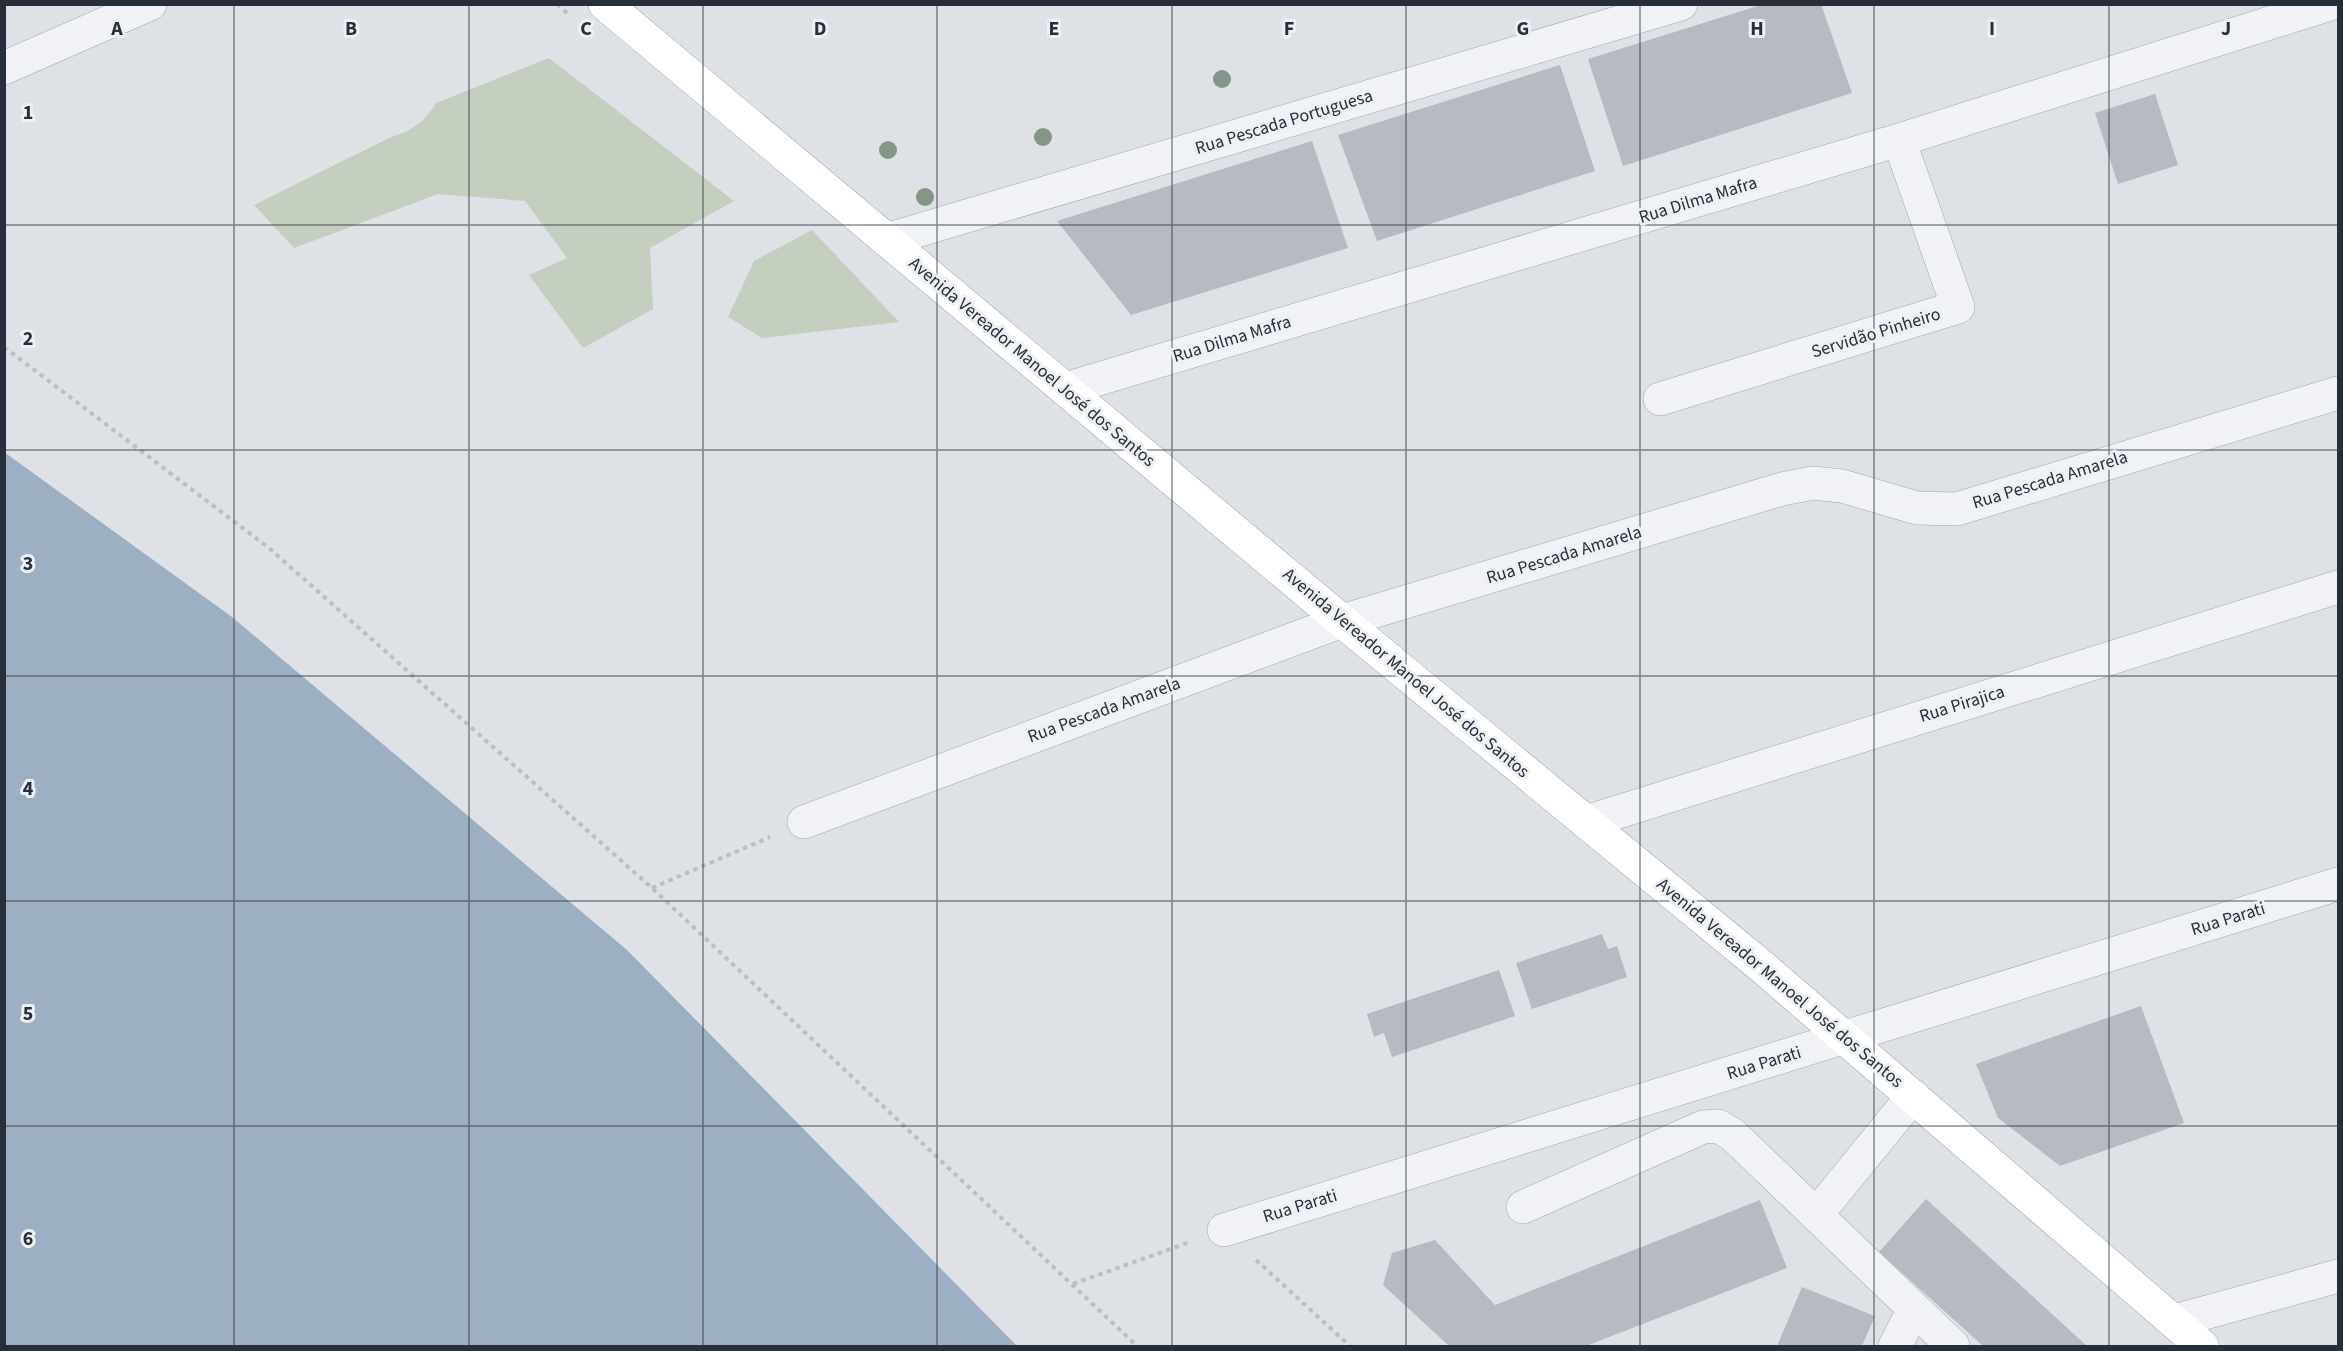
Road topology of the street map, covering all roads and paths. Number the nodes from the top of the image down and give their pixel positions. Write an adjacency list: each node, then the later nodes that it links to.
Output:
1 (150, 4): 5 (street)
2 (605, 4): 7 (main road, Avenida Vereador Manoel José dos Santos)
3 (1681, 4): 7 (street, Rua Pescada Portuguesa)
4 (2330, 4): 6 (street, Rua Dilma Mafra)
5 (4, 68)
6 (1899, 140): 9 (street, Rua Dilma Mafra); 11 (street, Servidão Pinheiro)
7 (886, 240): 9 (main road, Avenida Vereador Manoel José dos Santos)
8 (4, 347): 17 (path)
9 (1065, 389): 13 (main road, Avenida Vereador Manoel José dos Santos)
10 (2338, 393): 13 (street, Rua Pescada Amarela)
11 (1660, 399)
12 (2338, 586): 15 (street, Rua Pirajica)
13 (1342, 621): 14 (street, Rua Pescada Amarela); 15 (main road, Avenida Vereador Manoel José dos Santos)
14 (804, 822): 17 (path)
15 (1586, 822): 18 (main road, Avenida Vereador Manoel José dos Santos)
16 (2338, 884): 18 (street, Rua Parati)
17 (652, 888): 24 (path)
18 (1845, 1037): 19 (main road, Avenida Vereador Manoel José dos Santos); 22 (street, Rua Parati)
19 (1913, 1096): 21 (street); 26 (main road, Avenida Vereador Manoel José dos Santos)
20 (1523, 1207): 21 (street)
21 (1817, 1214): 25 (street)
22 (1224, 1230): 24 (path); 28 (path)
23 (2338, 1276): 26 (street)
24 (1072, 1285): 27 (path)
25 (1914, 1309): 29 (street); 30 (street)
26 (2175, 1321): 31 (main road, Avenida Vereador Manoel José dos Santos)
27 (1137, 1347)
28 (1350, 1347)
29 (1895, 1347)
30 (1953, 1347)
31 (2202, 1347)

